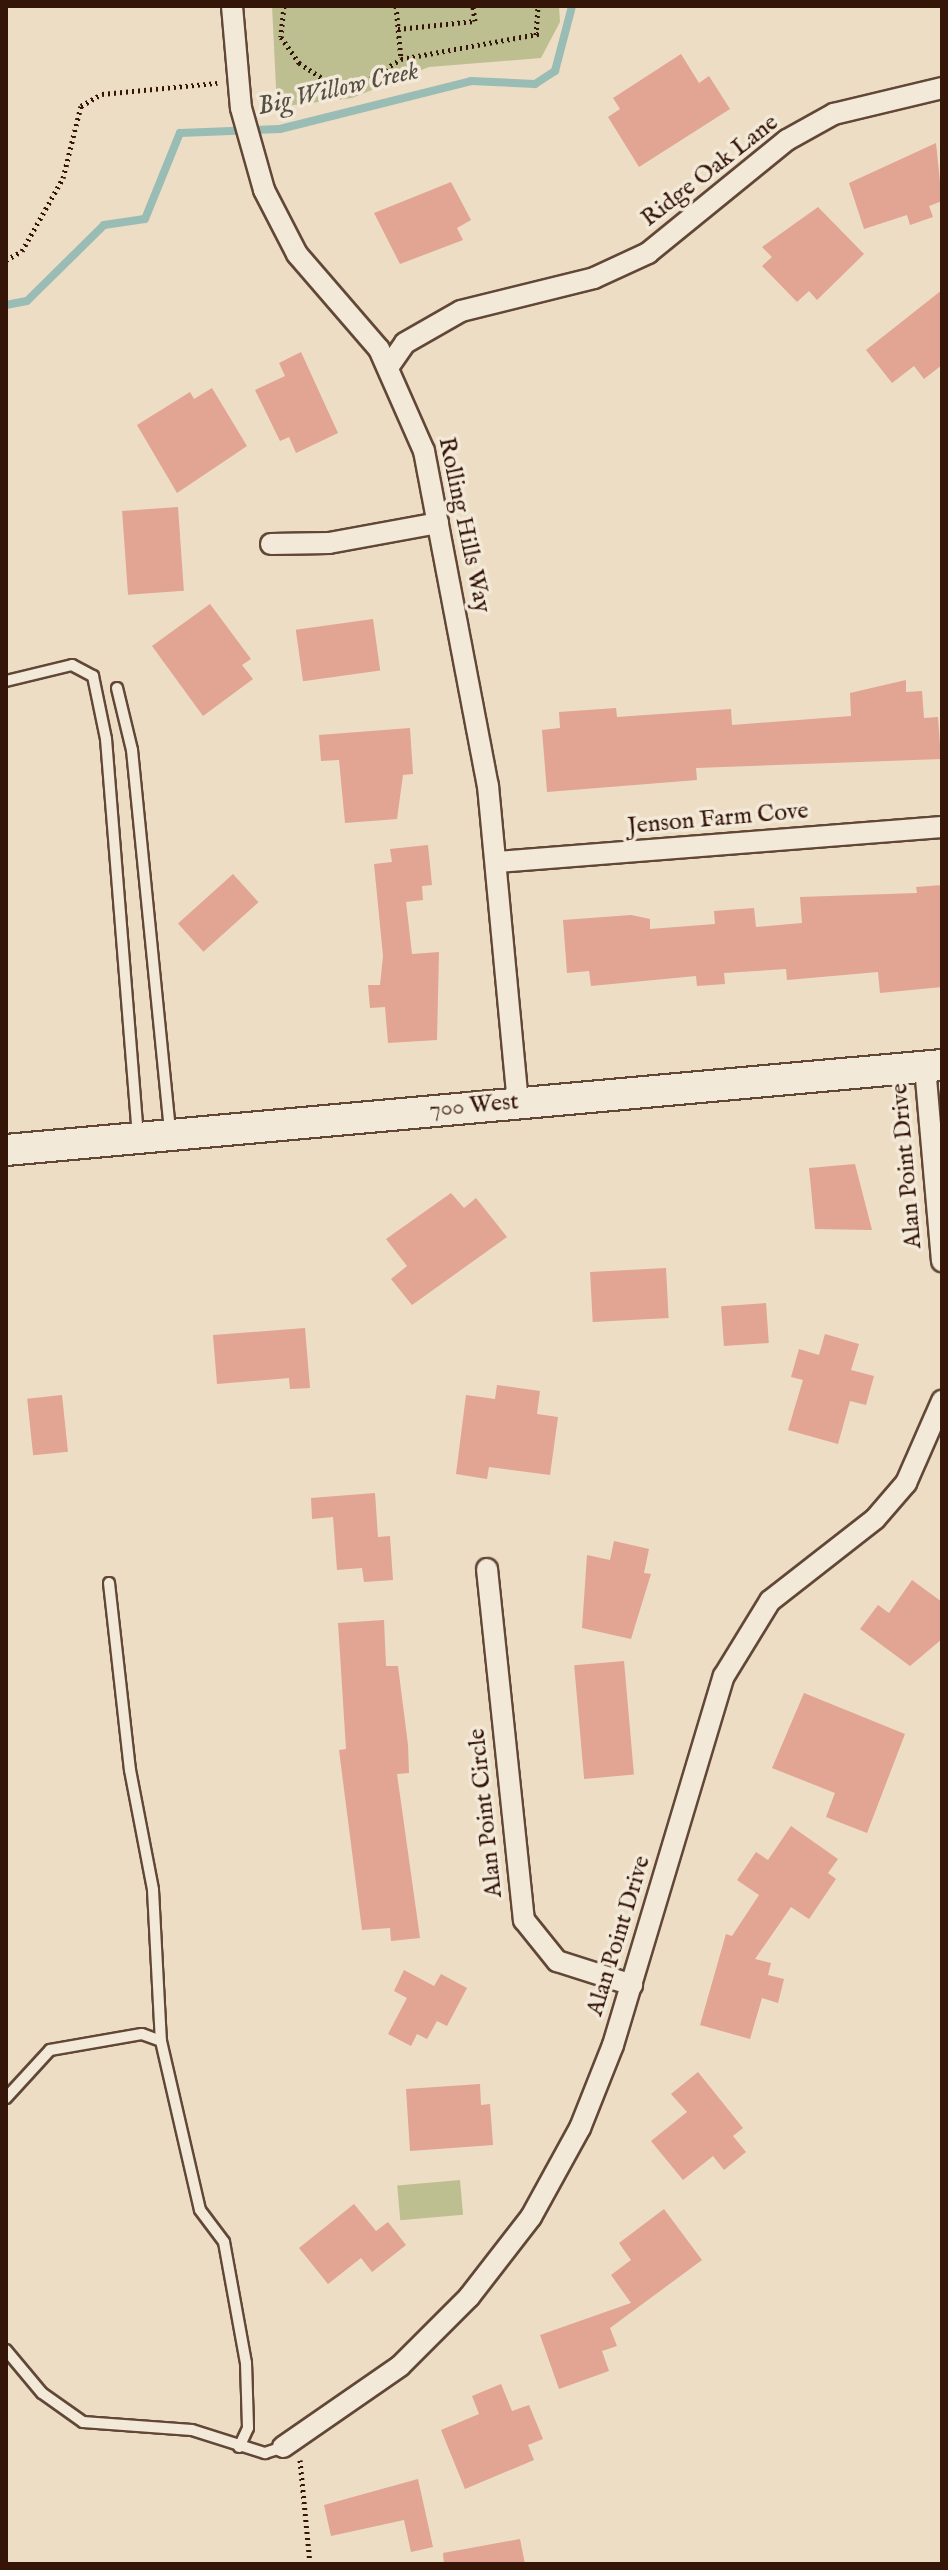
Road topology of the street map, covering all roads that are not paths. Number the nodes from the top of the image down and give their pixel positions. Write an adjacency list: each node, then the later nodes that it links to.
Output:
1 (232, 6): 3 (street, Rolling Hills Way)
2 (942, 88): 3 (street, Ridge Oak Lane)
3 (389, 366): 4 (street, Rolling Hills Way)
4 (438, 523): 5 (street); 9 (street, Rolling Hills Way)
5 (271, 544)
6 (6, 681): 13 (lane)
7 (117, 688): 12 (lane)
8 (942, 827): 9 (street, Jenson Farm Cove)
9 (498, 862): 11 (street, Rolling Hills Way)
10 (933, 1066): 11 (street, 700 West); 15 (street, Alan Point Drive)
11 (518, 1102): 12 (street, 700 West)
12 (170, 1133): 13 (street, 700 West)
13 (139, 1137): 14 (street, 700 West)
14 (6, 1150)
15 (942, 1261)
16 (942, 1401): 19 (street, Alan Point Drive)
17 (487, 1569): 19 (street, Alan Point Circle)
18 (109, 1583): 20 (lane)
19 (632, 1985): 24 (street, Alan Point Drive)
20 (161, 2041): 21 (lane); 23 (lane)
21 (6, 2098)
22 (6, 2350): 23 (lane)
23 (239, 2447): 24 (lane)
24 (291, 2453)

